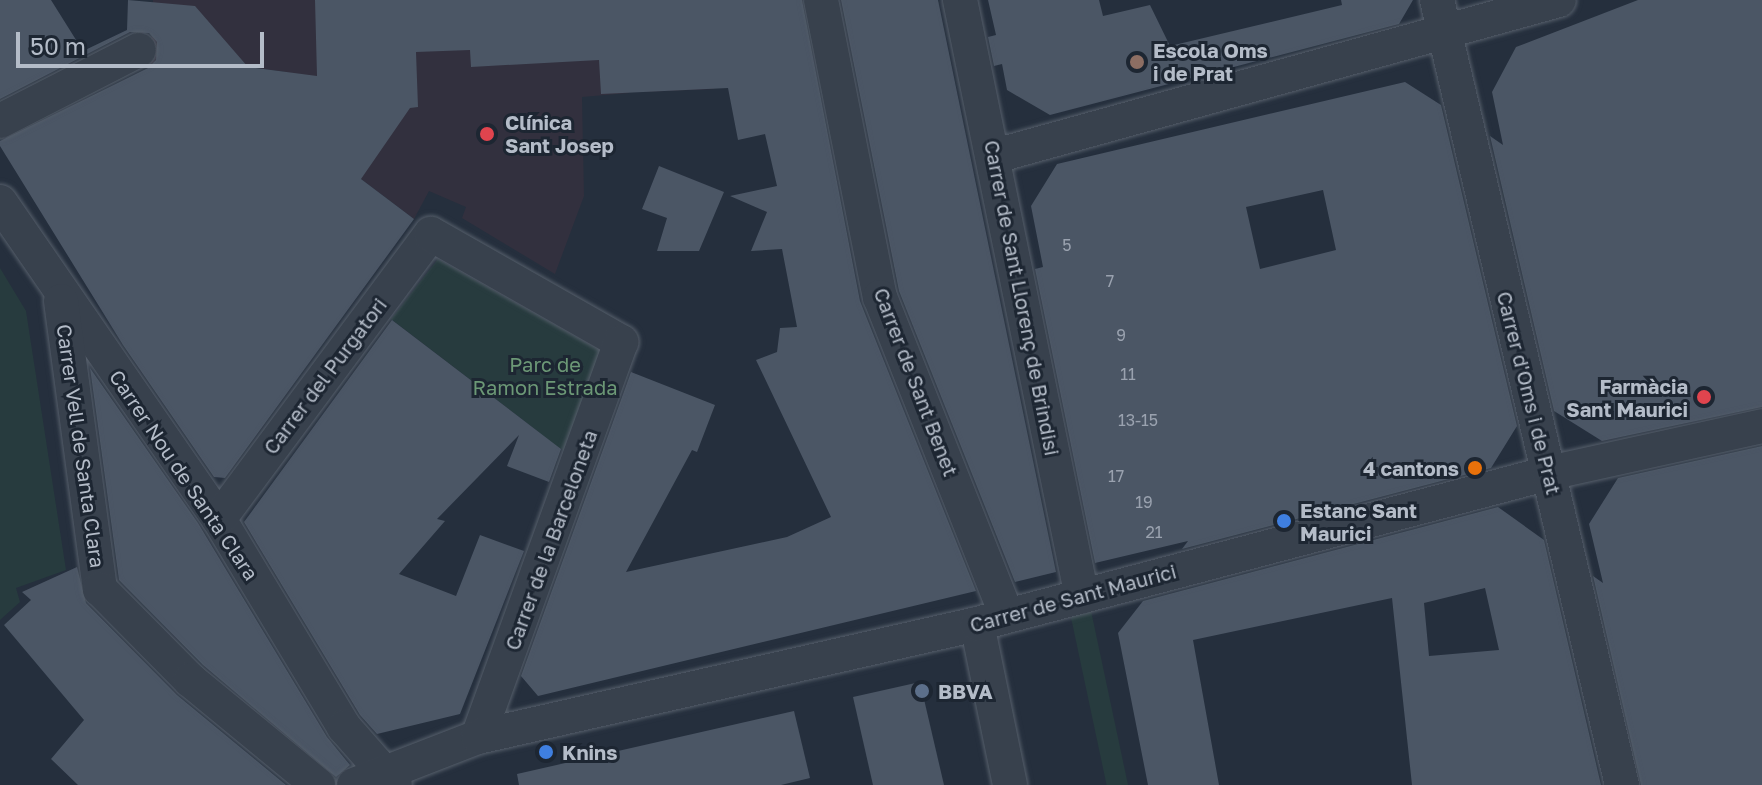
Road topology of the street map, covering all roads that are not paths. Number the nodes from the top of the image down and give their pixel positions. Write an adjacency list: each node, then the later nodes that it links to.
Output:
1 (821, 0): 16 (street, Carrer de Sant Benet)
2 (960, 0): 8 (street, Carrer de Sant Llorenç de Brindisi)
3 (1437, 0): 5 (street, Carrer d'Oms i de Prat)
4 (1559, 0): 5 (street)
5 (1444, 36): 8 (street); 13 (street, Carrer d'Oms i de Prat)
6 (139, 50): 7 (street)
7 (0, 121)
8 (995, 156): 15 (street, Carrer de Sant Llorenç de Brindisi)
9 (0, 202): 11 (street, Carrer Nou de Santa Clara)
10 (431, 234): 14 (street, Carrer del Purgatori); 17 (street, Carrer de la Barceloneta)
11 (61, 297): 14 (street, Carrer Nou de Santa Clara); 19 (street, Carrer Vell de Santa Clara)
12 (1762, 426): 13 (street, Carrer de Sant Maurici)
13 (1549, 473): 15 (street, Carrer de Sant Maurici); 22 (street, Carrer d'Oms i de Prat)
14 (219, 519): 18 (street, Carrer Nou de Santa Clara)
15 (1082, 597): 16 (street, Carrer de Sant Maurici)
16 (992, 620): 17 (street, Carrer de Sant Maurici); 21 (street, Carrer de Sant Benet)
17 (478, 737): 18 (street, Carrer de Sant Maurici)
18 (390, 778): 20 (street)
19 (318, 785)
20 (354, 785)
21 (1010, 785)
22 (1622, 785)

